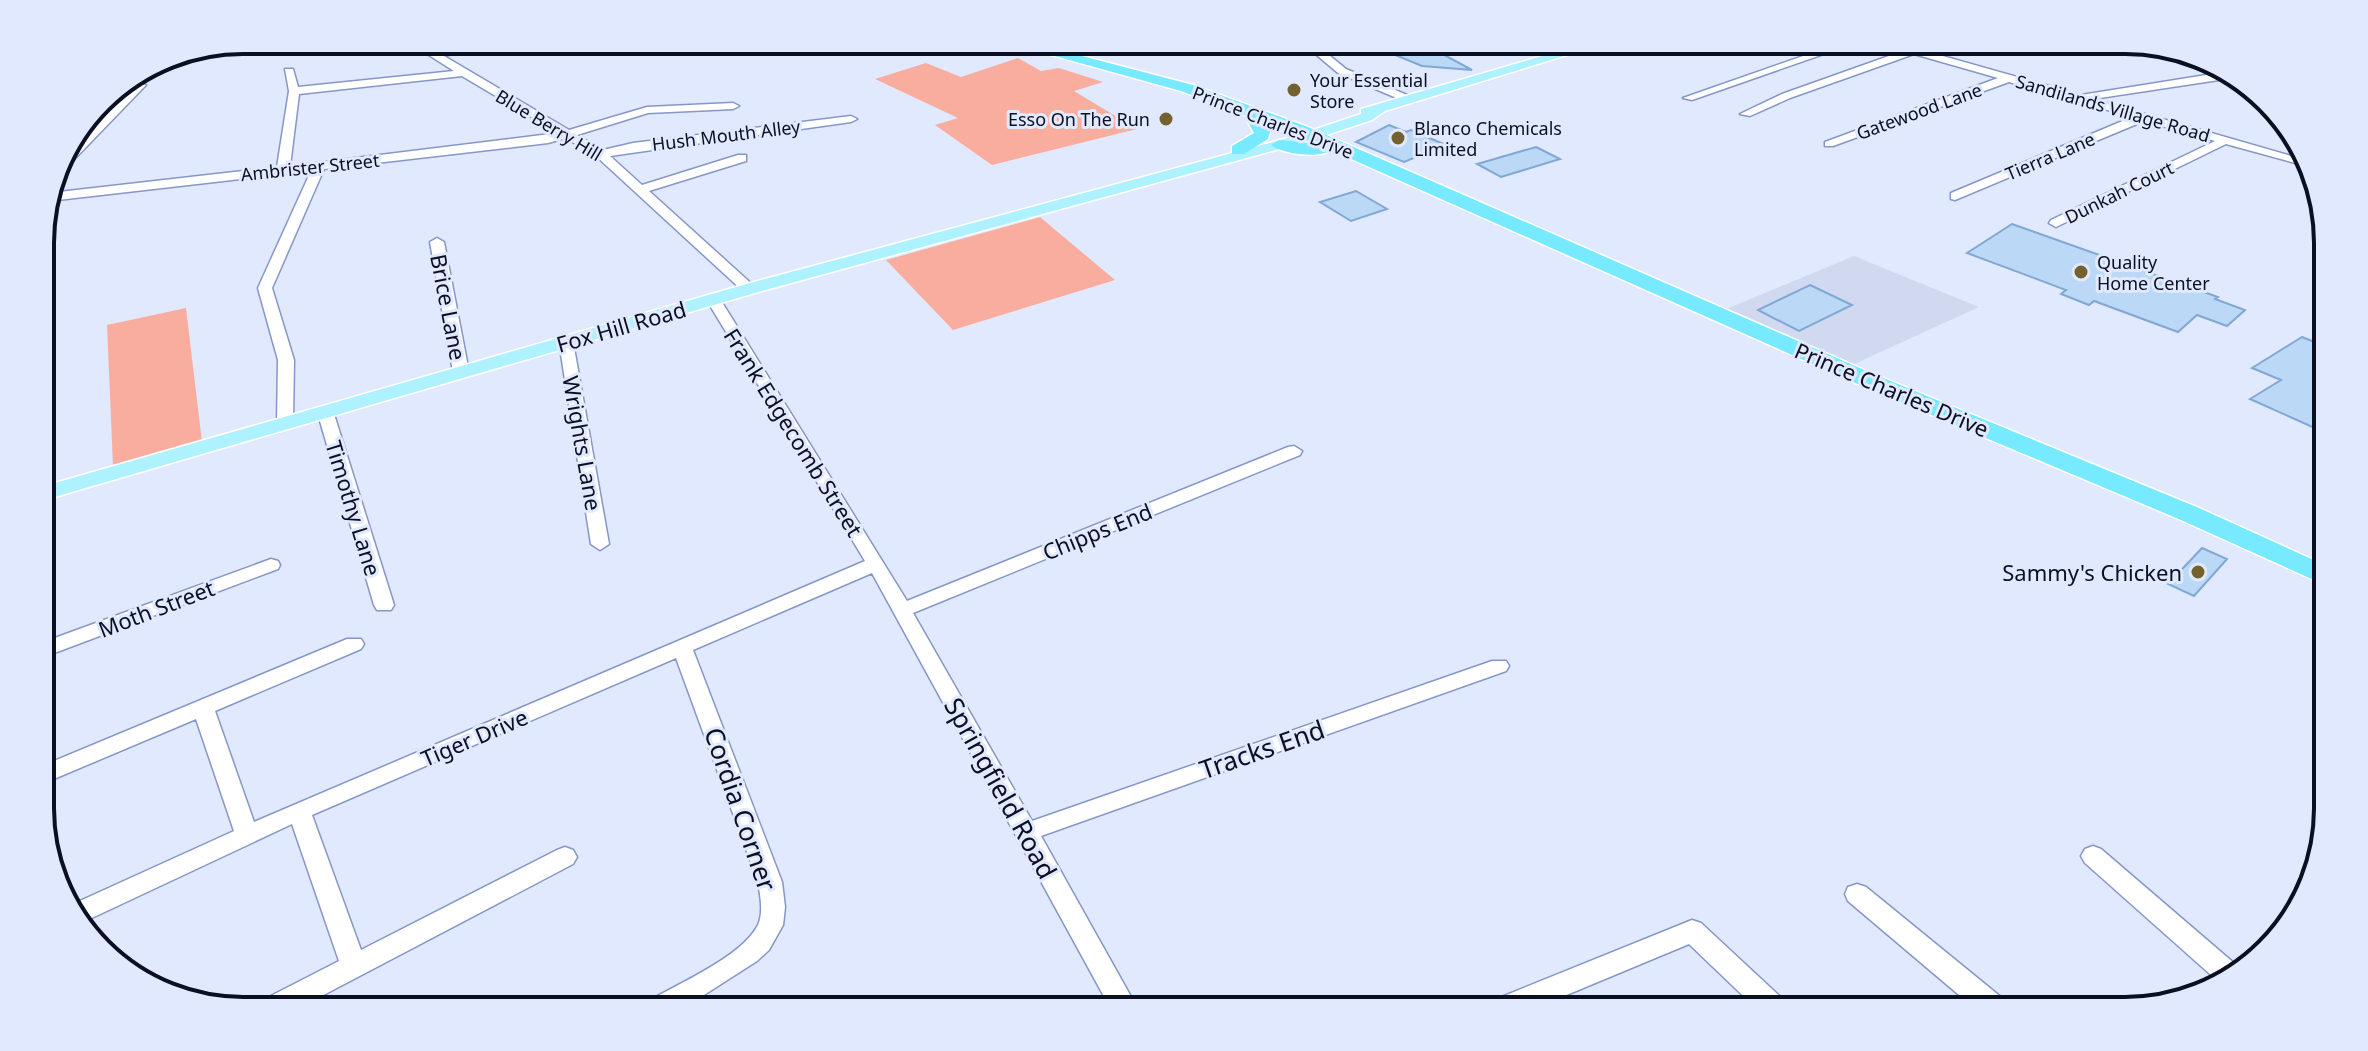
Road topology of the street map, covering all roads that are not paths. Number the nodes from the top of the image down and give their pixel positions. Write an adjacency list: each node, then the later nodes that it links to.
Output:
1 (438, 54): 8 (street)
2 (1059, 54): 9 (highway, Prince Charles Drive)
3 (1321, 54): 18 (street)
4 (1563, 54): 18 (main road, Fox Hill Road)
5 (1818, 54): 16 (street)
6 (1905, 54): 20 (street)
7 (1924, 54): 13 (street, Sandilands Village Road)
8 (433, 55): 11 (street, Blue Berry Hill)
9 (1083, 60): 23 (highway, Prince Charles Drive); 25 (highway, Prince Charles Drive)
10 (289, 71): 15 (street)
11 (461, 73): 15 (street); 24 (street, Blue Berry Hill)
12 (2216, 77): 17 (street)
13 (2009, 78): 17 (street, Sandilands Village Road); 27 (street, Gatewood Lane)
14 (141, 85): 28 (street)
15 (294, 91): 35 (street)
16 (1688, 98)
17 (2078, 98): 21 (street, Sandilands Village Road)
18 (1410, 100): 25 (main road, Fox Hill Road)
19 (733, 106): 24 (street, Ambrister Street)
20 (1746, 114)
21 (2145, 116): 26 (street, Sandilands Village Road); 38 (street, Tierra Lane)
22 (851, 119): 30 (street, Hush Mouth Alley)
23 (1256, 122): 25 (highway, Prince Charles Drive); 29 (highway)
24 (571, 135): 30 (street, Blue Berry Hill); 34 (street, Ambrister Street)
25 (1297, 137): 29 (main road, Fox Hill Road); 33 (main road, Fox Hill Road); 39 (highway, Prince Charles Drive); 39 (highway, Prince Charles Drive)
26 (2226, 140): 32 (street, Sandilands Village Road); 40 (street, Dunkah Court)
27 (1829, 144)
28 (82, 145)
29 (1238, 150): 33 (main road, Fox Hill Road)
30 (601, 154): 36 (street, Blue Berry Hill)
31 (742, 158): 36 (street)
32 (2295, 160)
33 (1201, 163): 42 (main road, Fox Hill Road)
34 (320, 165): 35 (street, Ambrister Street); 47 (street)
35 (283, 170): 37 (street, Ambrister Street)
36 (643, 189): 42 (street, Blue Berry Hill)
37 (60, 196)
38 (1955, 196)
39 (1457, 200): 53 (highway, Prince Charles Drive)
40 (2056, 223)
41 (437, 242): 45 (street, Brice Lane)
42 (749, 289): 43 (main road, Fox Hill Road)
43 (713, 299): 44 (main road, Fox Hill Road); 51 (street, Frank Edgecomb Street)
44 (566, 342): 45 (main road, Fox Hill Road); 50 (street, Wrights Lane)
45 (461, 372): 46 (main road, Fox Hill Road)
46 (325, 411): 47 (main road, Fox Hill Road); 54 (street, Timothy Lane)
47 (285, 423): 49 (main road, Fox Hill Road)
48 (1294, 451): 55 (street, Chipps End)
49 (54, 490)
50 (600, 544)
51 (876, 564): 55 (street, Springfield Road); 58 (street, Tiger Drive)
52 (271, 565): 57 (street, Moth Street)
53 (2314, 571)
54 (384, 605)
55 (901, 611): 63 (street, Springfield Road)
56 (354, 644): 60 (street)
57 (54, 646)
58 (683, 649): 62 (street, Tiger Drive); 72 (street, Cordia Corner)
59 (1499, 666): 63 (street, Tracks End)
60 (203, 708): 61 (street); 64 (street)
61 (54, 770)
62 (299, 811): 64 (street, Tiger Drive); 69 (street)
63 (1026, 832): 73 (street, Springfield Road)
64 (247, 835): 68 (street, Tiger Drive)
65 (2093, 856): 70 (street)
66 (565, 857): 69 (street)
67 (1857, 894): 76 (street)
68 (84, 911)
69 (354, 967): 71 (street)
70 (2223, 969)
71 (295, 997)
72 (678, 997)
73 (1118, 997)
74 (1532, 997): 75 (street)
75 (1762, 997)
76 (1981, 997)

